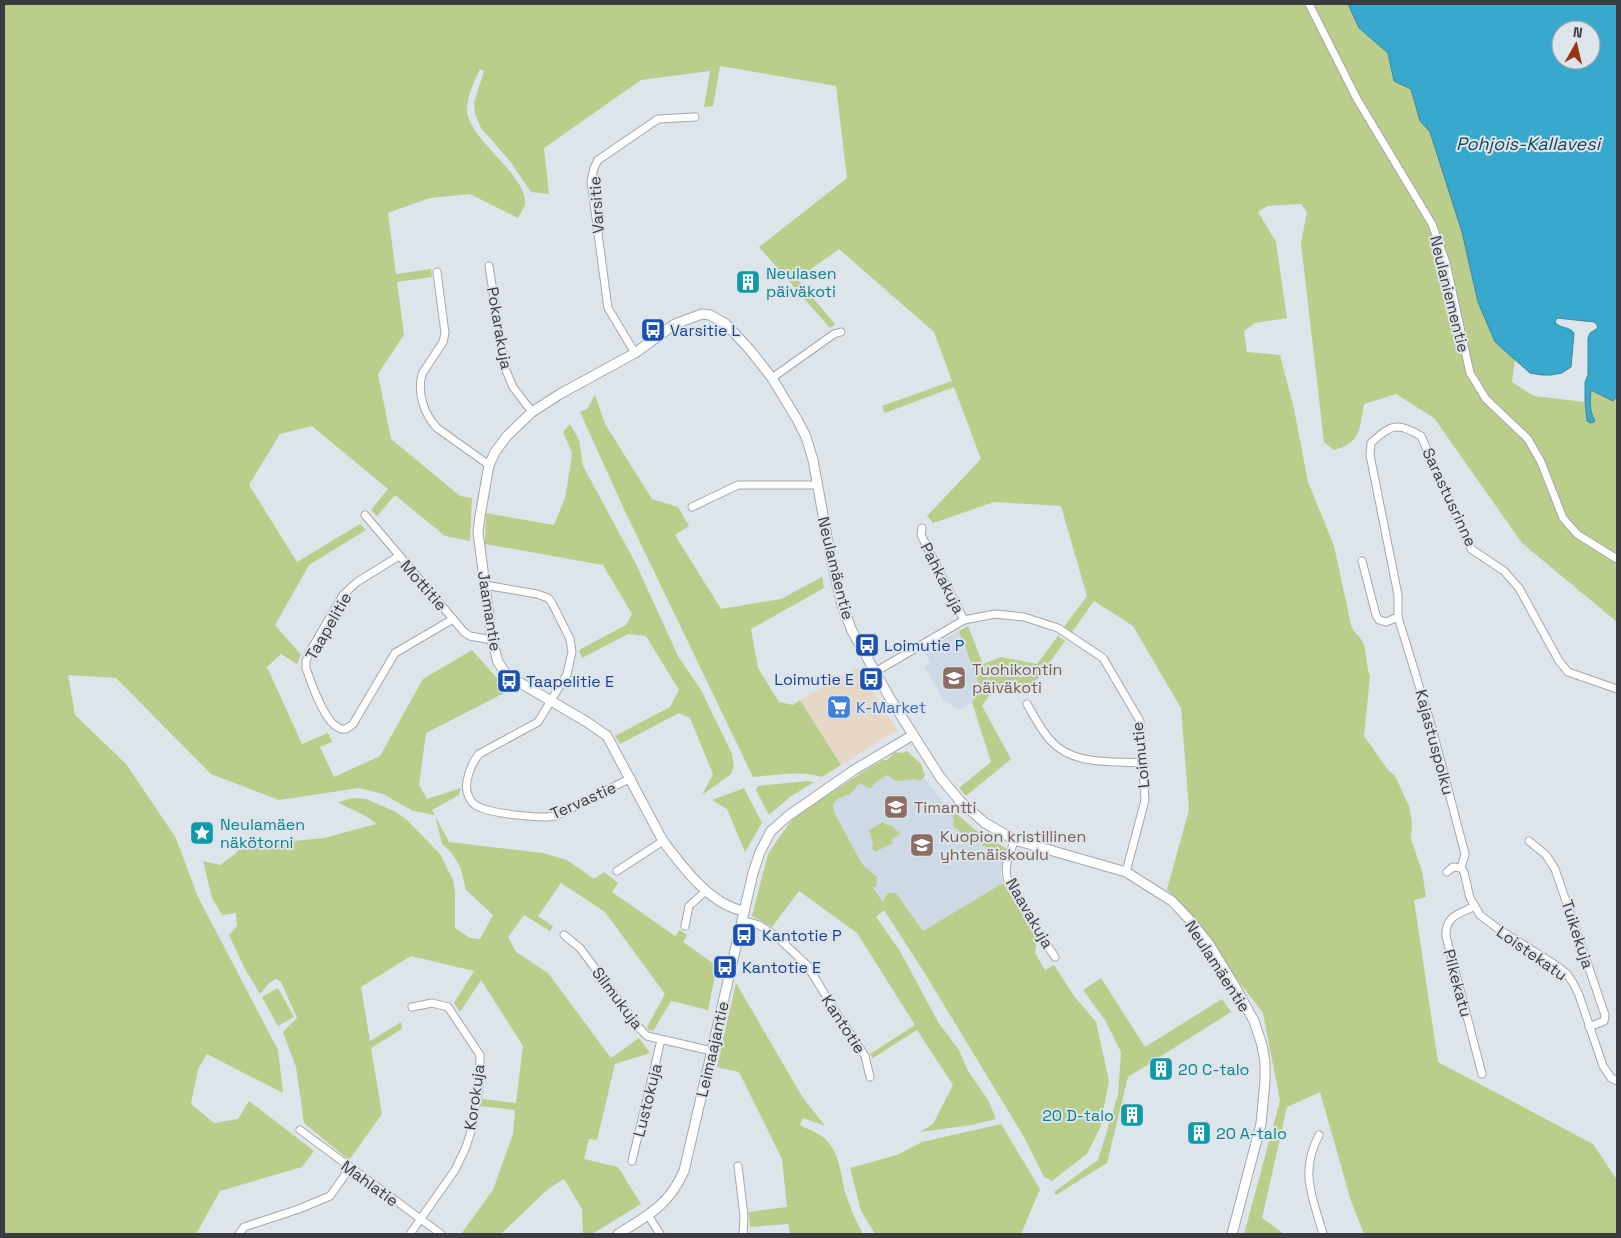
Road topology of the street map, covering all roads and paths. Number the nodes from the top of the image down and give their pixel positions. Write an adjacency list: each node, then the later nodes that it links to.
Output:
1 (1309, 4): 16 (street, Neulaniementie)
2 (695, 116): 7 (street, Varsitie)
3 (489, 266): 9 (street, Pokarakuja)
4 (437, 272): 10 (street)
5 (702, 314): 7 (street, Jaamantie); 8 (street, Neulamäentie)
6 (842, 332): 8 (street)
7 (635, 353): 9 (street, Jaamantie)
8 (772, 378): 11 (street, Neulamäentie)
9 (532, 412): 10 (street, Jaamantie)
10 (489, 466): 18 (street, Jaamantie)
11 (816, 484): 12 (street); 23 (street, Neulamäentie)
12 (692, 507)
13 (366, 516): 15 (street, Mottitie)
14 (922, 532): 21 (street, Pahkakuja)
15 (399, 556): 20 (street, Mottitie); 20 (street, Taapelitie)
16 (1617, 559)
17 (1362, 561): 19 (street)
18 (485, 585): 22 (street, Jaamantie); 25 (street)
19 (1398, 618): 24 (street, Sarastusrinne); 33 (street, Kajastuspolku)
20 (453, 619): 22 (street, Mottitie)
21 (964, 620): 23 (street, Loimutie); 28 (street, Loimutie)
22 (492, 640): 25 (street, Jaamantie)
23 (875, 672): 27 (street, Neulamäentie)
24 (1617, 689)
25 (550, 700): 29 (street, Jaamantie); 29 (street, Tervastie)
26 (1027, 704): 28 (street)
27 (912, 735): 30 (street, Neulamäentie); 39 (street, Leimaajantie)
28 (1142, 763): 35 (street, Loimutie)
29 (631, 778): 31 (street, Jaamantie)
30 (1015, 840): 35 (street, Neulamäentie); 42 (street, Naavakuja)
31 (663, 841): 34 (street); 37 (street, Jaamantie)
32 (1530, 841): 44 (street, Tuikekuja)
33 (1461, 868): 36 (street); 38 (street, Loistekatu)
34 (617, 871)
35 (1126, 872): 63 (street, Neulamäentie)
36 (1447, 872)
37 (706, 891): 39 (street, Jaamantie); 40 (street)
38 (1474, 906): 44 (street, Loistekatu); 47 (street, Pilkekatu)
39 (743, 916): 46 (street, Leimaajantie); 48 (street, Kantotie)
40 (685, 926)
41 (564, 935): 45 (street, Silmukuja)
42 (1055, 957)
43 (412, 1008): 56 (street, Korokuja)
44 (1590, 1027): 49 (street, Loistekatu)
45 (661, 1040): 46 (street, Silmukuja); 52 (street, Lustokuja)
46 (712, 1051): 55 (street, Leimaajantie)
47 (1482, 1074)
48 (870, 1077)
49 (1617, 1080)
50 (300, 1130): 54 (street, Mahlatie)
51 (1319, 1135): 64 (street)
52 (632, 1161)
53 (738, 1166): 62 (street)
54 (350, 1168): 56 (street, Mahlatie); 57 (street)
55 (648, 1215): 60 (street, Leimaajantie); 61 (street)
56 (421, 1219): 58 (street, Korokuja); 59 (street, Mahlatie)
57 (239, 1234)
58 (410, 1234)
59 (441, 1234)
60 (618, 1234)
61 (660, 1234)
62 (743, 1234)
63 (1232, 1234)
64 (1323, 1234)

